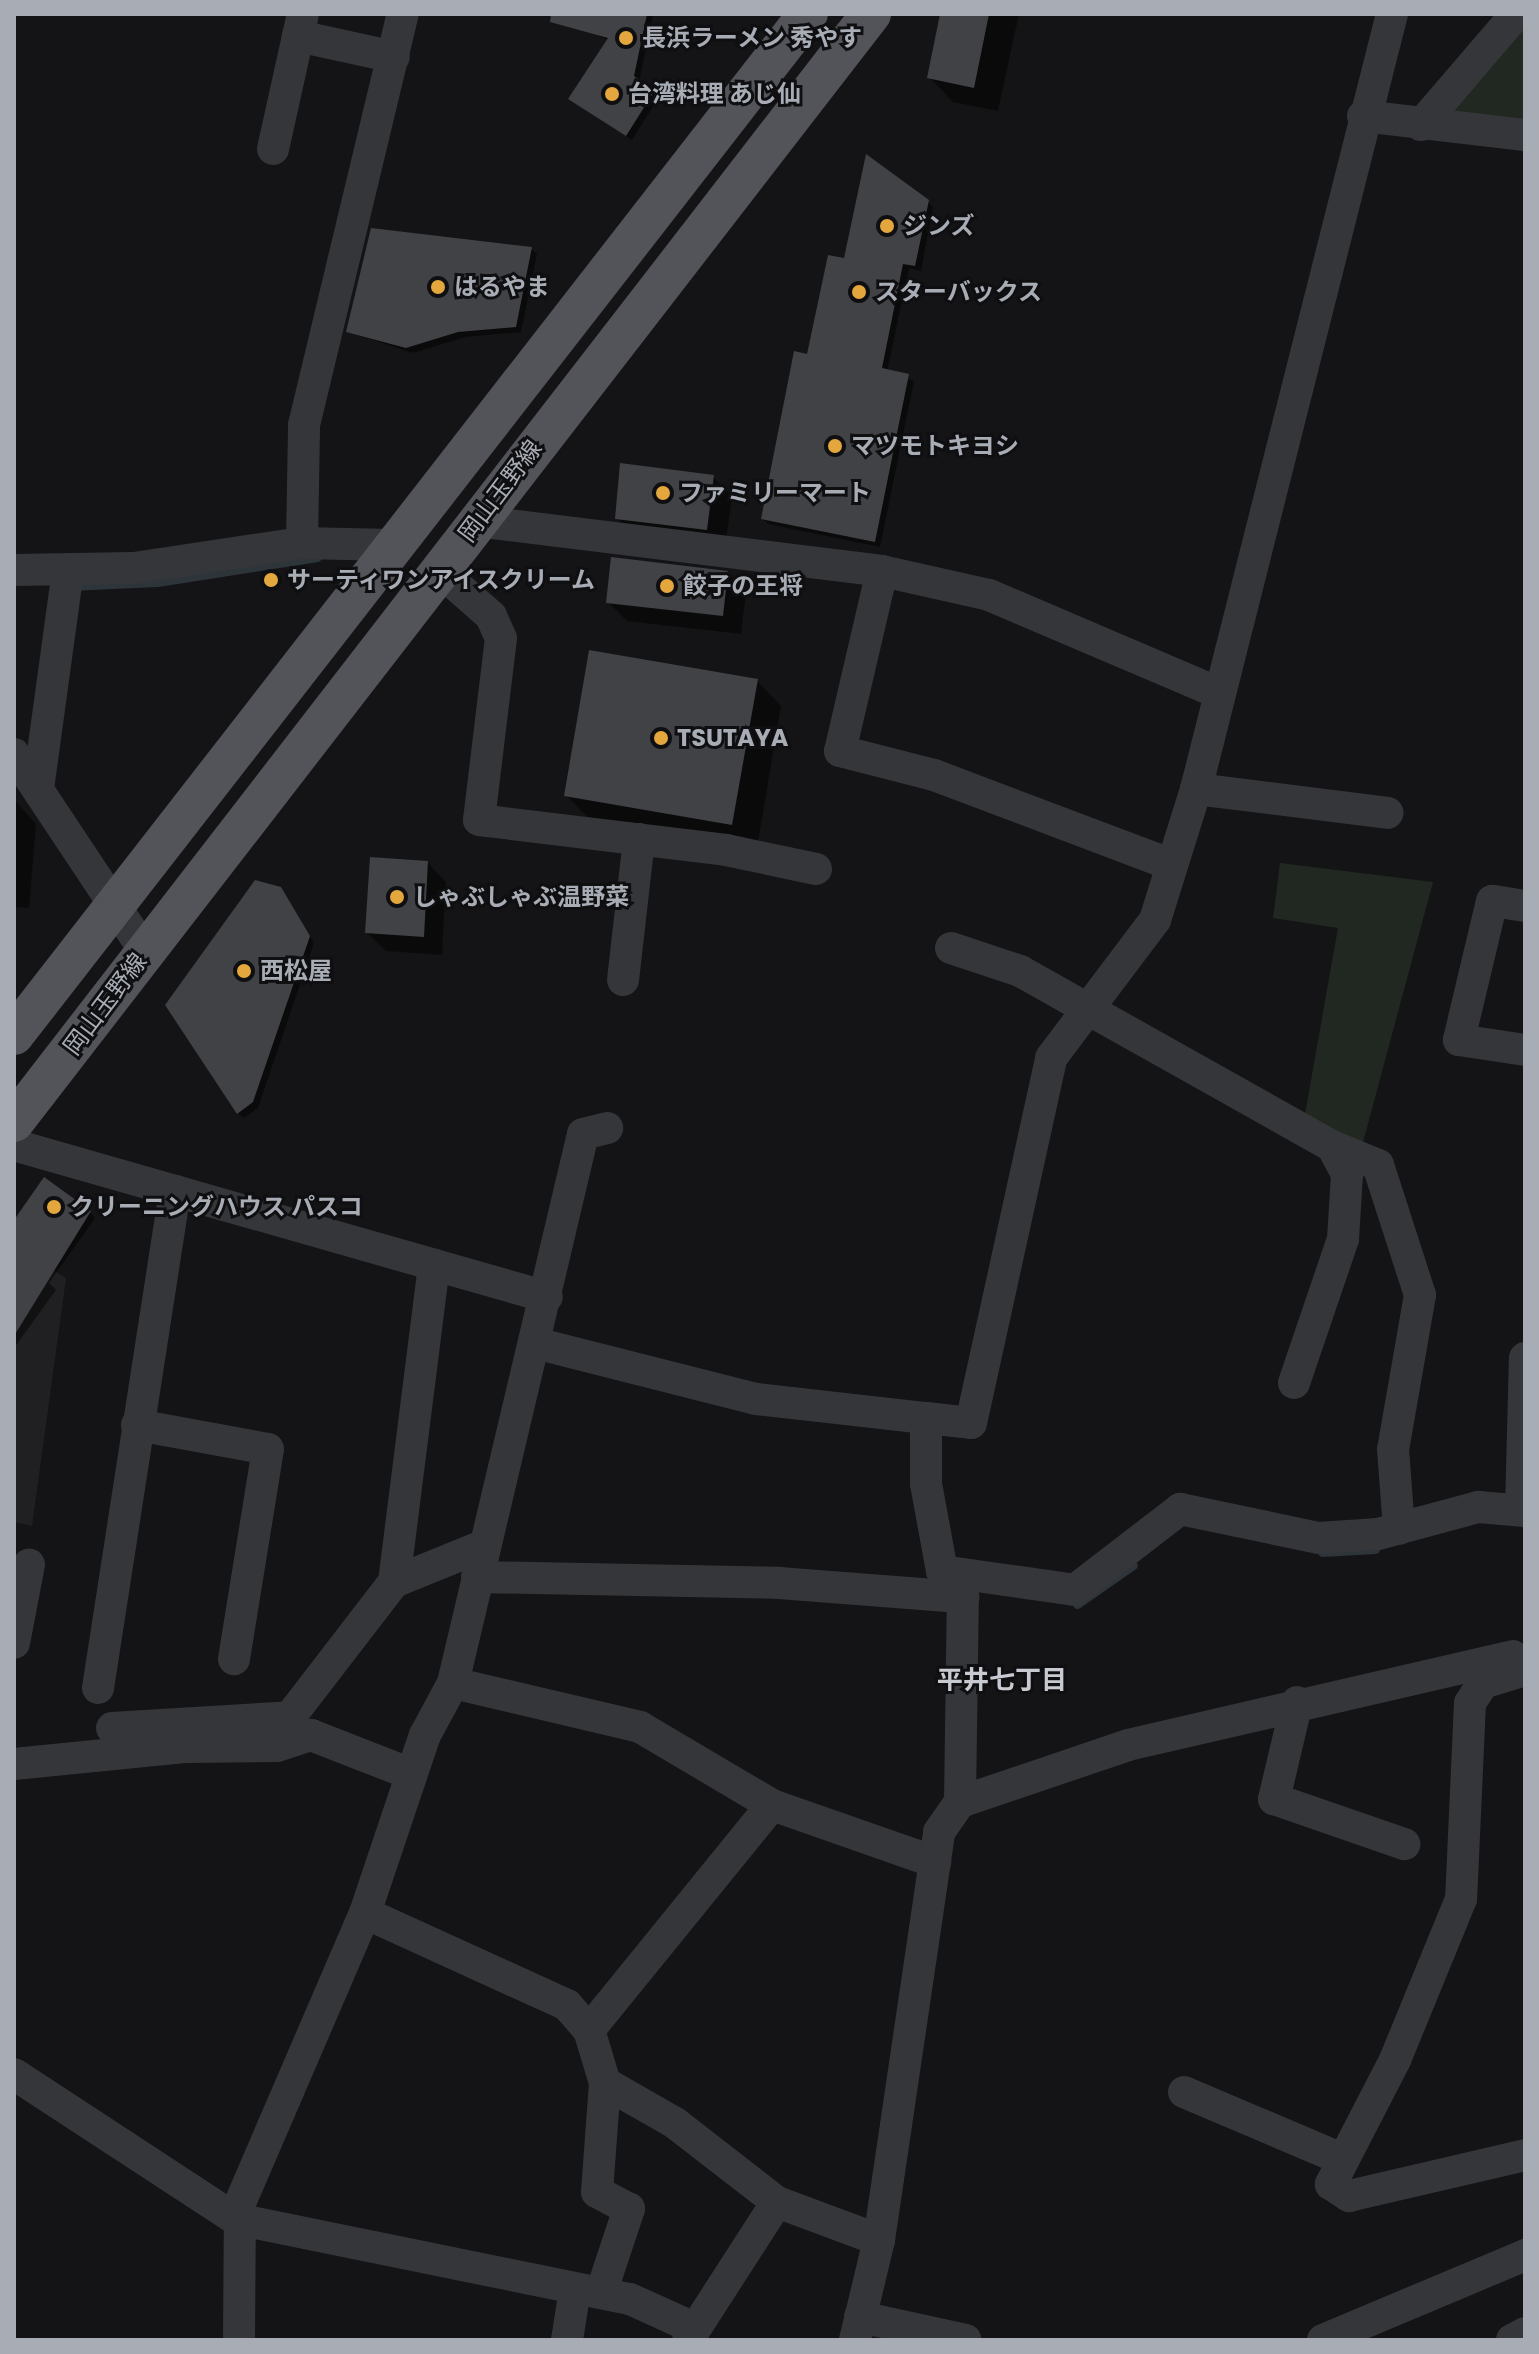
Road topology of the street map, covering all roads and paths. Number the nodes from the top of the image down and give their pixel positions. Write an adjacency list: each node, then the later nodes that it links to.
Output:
1 (403, 14): 7 (street)
2 (808, 14): 14 (main road)
3 (871, 14): 12 (main road, 岡山玉野線)
4 (1392, 14): 8 (street)
5 (1516, 14): 9 (street)
6 (300, 25): 7 (street); 11 (street)
7 (385, 55): 13 (street)
8 (1363, 116): 9 (street); 19 (street)
9 (1421, 125): 10 (street)
10 (1525, 135)
11 (273, 149)
12 (476, 521): 16 (main road, 岡山玉野線); 17 (street)
13 (302, 543): 14 (street); 18 (street)
14 (392, 545): 27 (main road)
15 (14, 570): 18 (street)
16 (440, 571): 24 (street); 30 (main road, 岡山玉野線)
17 (882, 571): 19 (street); 25 (street)
18 (67, 580): 21 (street)
19 (1216, 692): 22 (street)
20 (14, 754): 21 (street)
21 (38, 789): 27 (street)
22 (1196, 789): 23 (street); 25 (street)
23 (1388, 813)
24 (639, 839): 26 (street); 31 (street)
25 (1172, 865): 32 (street)
26 (816, 869)
27 (117, 899): 30 (street); 33 (main road)
28 (1525, 906): 34 (street)
29 (951, 948): 32 (street)
30 (145, 951): 35 (main road, 岡山玉野線)
31 (623, 980)
32 (1091, 1008): 38 (street); 45 (street)
33 (14, 1035)
34 (1525, 1050)
35 (14, 1122)
36 (607, 1128): 41 (street)
37 (14, 1145): 39 (street)
38 (1332, 1146): 44 (street); 48 (street)
39 (175, 1191): 40 (street); 46 (street)
40 (434, 1265): 41 (street); 53 (street)
41 (547, 1297): 42 (street)
42 (535, 1343): 45 (street); 49 (street)
43 (1525, 1358): 47 (street)
44 (1294, 1383)
45 (926, 1418): 51 (street)
46 (137, 1425): 57 (street); 60 (street)
47 (1523, 1510): 48 (street)
48 (1399, 1529): 51 (street)
49 (485, 1545): 52 (street); 53 (street)
50 (29, 1564): 55 (street)
51 (942, 1571): 54 (street)
52 (477, 1577): 54 (street); 59 (street)
53 (394, 1582): 63 (street)
54 (963, 1597): 66 (street)
55 (14, 1643)
56 (1525, 1653): 61 (street)
57 (234, 1659)
58 (1525, 1670): 76 (street)
59 (453, 1683): 65 (street); 67 (street)
60 (98, 1688)
61 (1297, 1702): 66 (street); 68 (street)
62 (112, 1728): 63 (street)
63 (173, 1736): 64 (street); 65 (street)
64 (14, 1764)
65 (411, 1774): 70 (street)
66 (960, 1802): 69 (street)
67 (772, 1805): 69 (street); 71 (street)
68 (1404, 1844)
69 (935, 1862): 79 (street)
70 (365, 1913): 71 (street); 78 (street)
71 (589, 2030): 73 (street)
72 (14, 2074): 78 (street)
73 (605, 2083): 77 (street); 81 (street)
74 (1184, 2092): 76 (street)
75 (1525, 2155): 76 (street)
76 (1342, 2159)
77 (777, 2202): 79 (street); 84 (street)
78 (236, 2219): 81 (street); 85 (street)
79 (879, 2240): 82 (street)
80 (1525, 2255): 88 (street)
81 (588, 2291): 84 (street); 86 (street)
82 (858, 2329): 87 (street)
83 (1525, 2333): 89 (street)
84 (691, 2334)
85 (239, 2340)
86 (567, 2340)
87 (966, 2340)
88 (1323, 2340)
89 (1512, 2340)

